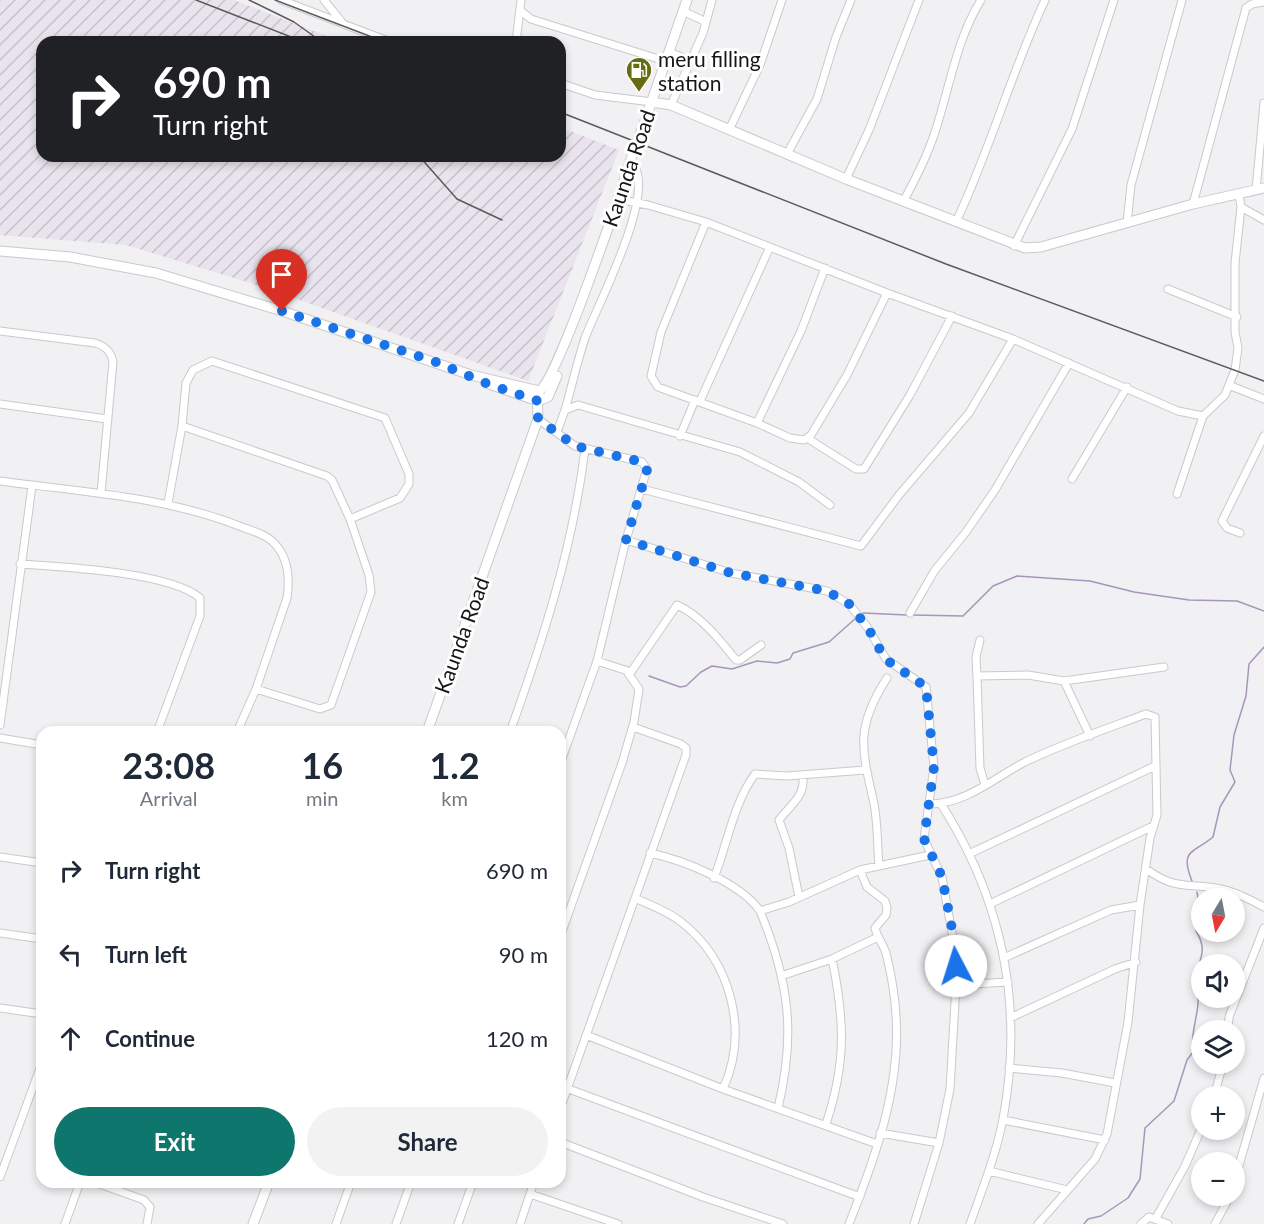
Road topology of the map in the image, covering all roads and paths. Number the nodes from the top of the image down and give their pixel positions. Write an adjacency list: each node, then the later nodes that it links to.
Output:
1 (281, 0): 17 (street)
2 (324, 0): 17 (street)
3 (521, 0): 14 (street)
4 (687, 0): 15 (street, Kaunda Road)
5 (712, 0): 16 (street)
6 (782, 0): 26 (street)
7 (851, 0): 27 (street)
8 (919, 0): 29 (street)
9 (981, 0): 33 (street)
10 (1045, 0): 39 (street)
11 (1114, 0): 41 (street)
12 (1182, 0): 40 (street)
13 (1264, 2): 35 (street)
14 (521, 11): 19 (street); 20 (street)
15 (683, 11): 16 (street); 20 (street, Kaunda Road)
16 (706, 22): 21 (street)
17 (343, 24): 18 (street)
18 (375, 36)
19 (517, 36)
20 (667, 57): 21 (street); 23 (street, Kaunda Road)
21 (691, 61): 25 (street)
22 (566, 85): 23 (street)
23 (652, 102): 25 (street); 28 (street, Kaunda Road, bridge)
24 (1264, 103): 30 (street)
25 (671, 105): 26 (street)
26 (729, 130): 27 (street)
27 (787, 154): 29 (street)
28 (631, 159): 32 (street, Kaunda Road); 34 (street)
29 (846, 179): 33 (street)
30 (1260, 189): 31 (street)
31 (1239, 195): 35 (street); 36 (street)
32 (617, 200): 34 (street); 54 (street, Kaunda Road)
33 (903, 202): 39 (street)
34 (637, 203): 38 (street); 58 (street)
35 (1193, 204): 40 (street)
36 (1241, 207): 37 (street); 48 (street)
37 (1264, 220)
38 (706, 222): 42 (street); 56 (street)
39 (956, 222): 41 (street)
40 (1127, 223): 41 (street)
41 (1014, 246)
42 (769, 249): 44 (street); 56 (street)
43 (0, 251): 54 (street)
44 (825, 268): 46 (street); 62 (street)
45 (1168, 290): 48 (street)
46 (887, 294): 47 (street); 67 (street)
47 (952, 316): 50 (street); 67 (street)
48 (1237, 317): 52 (street)
49 (0, 331): 60 (street)
50 (1013, 339): 51 (street); 72 (street)
51 (1069, 363): 53 (street); 81 (street)
52 (1231, 386): 55 (street); 59 (street)
53 (1127, 387): 59 (street); 69 (street)
54 (533, 395): 61 (street, Kaunda Road)
55 (1264, 399)
56 (697, 401): 62 (street); 65 (street)
57 (0, 404): 60 (street)
58 (565, 410): 64 (street); 65 (street)
59 (1203, 416): 74 (street)
60 (107, 419): 73 (street)
61 (538, 419): 64 (street); 96 (street, Kaunda Road)
62 (757, 423): 67 (street)
63 (182, 426): 75 (street); 77 (street); 77 (street)
64 (557, 432): 68 (street)
65 (680, 436): 76 (street)
66 (1264, 436): 78 (street)
67 (807, 438)
68 (585, 449): 72 (street); 97 (street)
69 (1072, 479)
70 (0, 481): 71 (street)
71 (32, 486): 73 (street); 80 (street)
72 (642, 489): 79 (street)
73 (101, 493): 75 (street)
74 (1177, 494)
75 (168, 503): 92 (street)
76 (830, 505)
77 (350, 519): 92 (street)
78 (1240, 533)
79 (626, 540): 86 (street); 107 (street)
80 (20, 564): 85 (street); 94 (street)
81 (910, 613)
82 (980, 640): 89 (street)
83 (761, 645): 88 (street)
84 (0, 657): 85 (street)
85 (9, 658): 93 (street)
86 (597, 661): 88 (street); 102 (street)
87 (1164, 667): 91 (street)
88 (628, 673): 98 (street)
89 (977, 676): 91 (street); 106 (street)
90 (887, 678): 104 (street)
91 (1064, 681): 99 (street)
92 (256, 689): 95 (street)
93 (0, 725)
94 (159, 726)
95 (240, 726)
96 (429, 726)
97 (512, 726)
98 (633, 727): 110 (street); 125 (street)
99 (1090, 736): 103 (street); 106 (street)
100 (0, 738): 101 (street)
101 (36, 744)
102 (566, 747)
103 (1155, 766): 109 (street); 111 (street)
104 (865, 770): 105 (street); 115 (street)
105 (802, 776): 118 (street); 119 (street)
106 (985, 785): 108 (street)
107 (929, 804): 108 (street); 112 (street)
108 (941, 804): 111 (street)
109 (1153, 826): 116 (street); 121 (street)
110 (650, 853): 118 (street); 120 (street)
111 (969, 854): 121 (street)
112 (930, 855): 115 (street); 135 (street)
113 (0, 857): 114 (street)
114 (36, 863)
115 (879, 865): 117 (street)
116 (1146, 869): 122 (street); 123 (street)
117 (860, 870): 119 (street); 128 (street)
118 (714, 878): 124 (street)
119 (799, 897): 124 (street)
120 (635, 898): 140 (street); 146 (street)
121 (990, 904): 130 (street)
122 (1140, 905): 130 (street); 132 (street)
123 (1264, 907)
124 (760, 911): 133 (street)
125 (566, 920)
126 (1264, 928): 139 (street)
127 (0, 933): 129 (street)
128 (878, 937): 131 (street); 150 (street)
129 (36, 938)
130 (1005, 957): 134 (street)
131 (832, 959): 133 (street); 149 (street)
132 (1136, 962): 138 (street); 144 (street)
133 (781, 976): 147 (street)
134 (1008, 982): 135 (street); 138 (street)
135 (956, 985): 153 (street)
136 (0, 1008): 137 (street)
137 (36, 1013)
138 (1010, 1018): 141 (street)
139 (1230, 1020)
140 (586, 1035): 145 (street); 146 (street)
141 (1009, 1068): 144 (street); 148 (street)
142 (1264, 1078): 156 (street)
143 (36, 1079): 158 (street)
144 (1115, 1083): 151 (street)
145 (566, 1088): 168 (street)
146 (723, 1089): 147 (street)
147 (778, 1108): 149 (street)
148 (1003, 1120): 151 (street); 157 (street)
149 (826, 1124): 155 (street)
150 (880, 1133): 153 (street); 155 (street)
151 (1105, 1140): 166 (street)
152 (1196, 1140): 170 (street)
153 (939, 1143): 181 (street)
154 (566, 1144): 179 (street)
155 (877, 1144): 168 (street)
156 (1243, 1152)
157 (989, 1171): 166 (street); 182 (street)
158 (0, 1177)
159 (78, 1188): 171 (street)
160 (111, 1188): 172 (street)
161 (266, 1188): 173 (street)
162 (349, 1188): 174 (street)
163 (409, 1188): 175 (street)
164 (471, 1188): 176 (street)
165 (532, 1188): 167 (street)
166 (1067, 1191): 183 (street)
167 (530, 1194): 177 (street); 178 (street)
168 (860, 1197): 180 (street)
169 (1225, 1206): 186 (street)
170 (1156, 1218): 184 (street); 185 (street)
171 (65, 1224)
172 (147, 1224)
173 (253, 1224)
174 (336, 1224)
175 (396, 1224)
176 (458, 1224)
177 (519, 1224)
178 (618, 1224)
179 (783, 1224)
180 (849, 1224)
181 (914, 1224)
182 (970, 1224)
183 (1038, 1224)
184 (1141, 1224)
185 (1168, 1224)
186 (1215, 1224)

